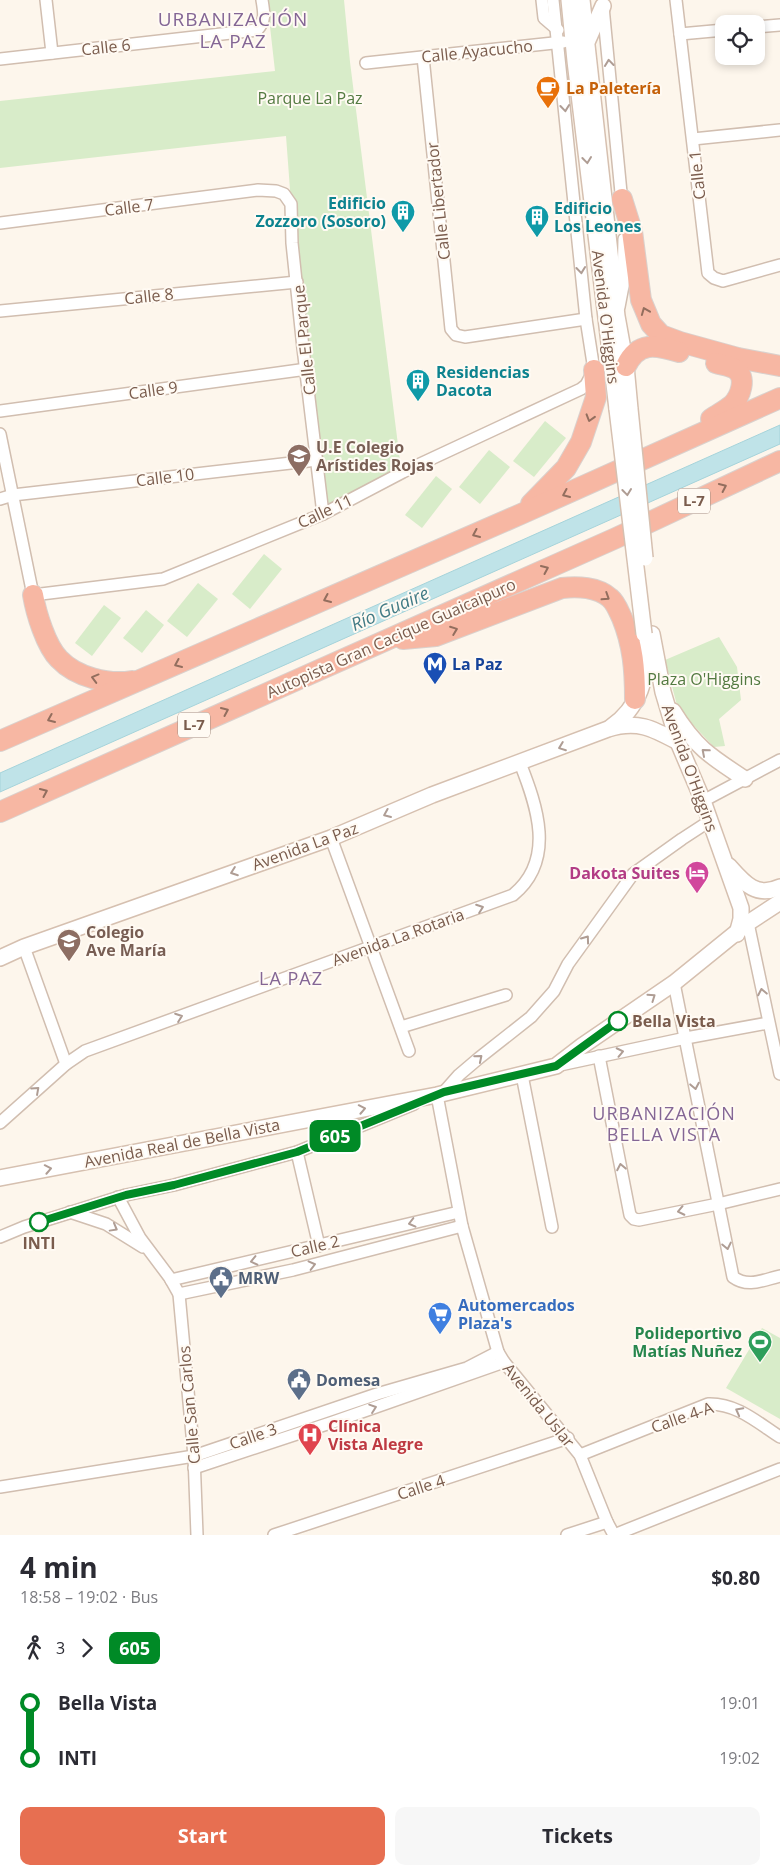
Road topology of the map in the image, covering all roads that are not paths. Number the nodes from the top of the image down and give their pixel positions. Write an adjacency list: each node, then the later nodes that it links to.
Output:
1 (46, 0): 16 (street)
2 (262, 0): 16 (street, Calle 6)
3 (542, 0): 11 (street)
4 (553, 0): 11 (street, Avenida O'Higgins)
5 (569, 0): 15 (main road, Avenida O'Higgins)
6 (582, 0): 15 (main road, Avenida O'Higgins)
7 (676, 0): 13 (street, Calle 1)
8 (603, 3): 15 (main road); 23 (street, Avenida O'Higgins, one-way to 8)
9 (780, 25): 10 (street)
10 (765, 27)
11 (556, 29): 14 (street, Avenida O'Higgins); 15 (street)
12 (715, 31): 13 (street)
13 (680, 34): 21 (street, Calle 1)
14 (557, 42): 15 (street, Calle Ayacucho); 17 (street, Calle Ayacucho); 29 (street, Avenida O'Higgins, one-way to 29)
15 (580, 42): 28 (main road, Avenida O'Higgins); 35 (main road, Avenida O'Higgins, one-way to 35)
16 (52, 53): 18 (street, Calle 6)
17 (423, 57): 19 (street, Calle Ayacucho); 29 (street, Calle Libertador)
18 (0, 59)
19 (366, 63)
20 (780, 130): 21 (street)
21 (693, 138): 25 (street, Calle 1)
22 (258, 190): 24 (street, Calle 7); 26 (street, Calle El Parque)
23 (622, 198): 28 (street, Avenida O'Higgins); 31 (highway, one-way to 23)
24 (0, 223)
25 (780, 265)
26 (297, 282): 27 (street, Calle 8); 32 (street, Calle El Parque)
27 (0, 311)
28 (616, 316): 30 (main road, Avenida O'Higgins)
29 (586, 318): 33 (street, Avenida O'Higgins)
30 (626, 366): 35 (main road, Avenida O'Higgins); 38 (highway)
31 (780, 366)
32 (307, 369): 36 (street, Calle 9); 39 (street, Calle El Parque)
33 (594, 370): 43 (street, Calle 11); 44 (highway, one-way to 44)
34 (780, 398): 38 (highway)
35 (624, 409): 46 (main road, Avenida O'Higgins, bridge)
36 (0, 411)
37 (0, 434): 41 (street)
38 (674, 444): 44 (highway, one-way to 44)
39 (317, 460): 41 (street, Calle 10); 43 (street, Calle El Parque)
40 (777, 463): 47 (highway, Autopista Gran Cacique Guaicaipuro / L-7, one-way to 40)
41 (13, 495): 42 (street, Calle 10); 45 (street)
42 (0, 499)
43 (323, 514): 45 (street, Calle 11)
44 (521, 514): 48 (highway, one-way to 48)
45 (33, 595): 48 (highway, one-way to 45)
46 (648, 634): 49 (main road, Avenida O'Higgins); 50 (main road, Avenida La Paz)
47 (389, 640): 50 (highway, one-way to 50); 58 (highway, Autopista Gran Cacique Guaicaipuro / L-7, one-way to 47)
48 (143, 679): 52 (highway, one-way to 52)
49 (663, 692): 53 (main road, Avenida O'Higgins); 56 (main road, one-way to 49)
50 (635, 699): 51 (main road, Avenida La Paz)
51 (608, 729): 53 (main road, Avenida La Paz); 55 (main road, Avenida La Paz, one-way to 55)
52 (0, 741)
53 (678, 742): 57 (main road, Avenida O'Higgins)
54 (780, 760): 56 (street)
55 (520, 763): 60 (main road, Avenida La Paz, one-way to 60); 66 (street, Avenida La Rotaria, one-way to 55)
56 (746, 779): 57 (street)
57 (703, 801): 59 (main road, Avenida O'Higgins)
58 (0, 812)
59 (711, 823): 61 (main road, Avenida O'Higgins); 80 (street, one-way to 59)
60 (331, 838): 66 (street); 67 (main road, Avenida La Paz, one-way to 67)
61 (725, 861): 62 (main road, Avenida O'Higgins); 65 (main road, Avenida O'Higgins)
62 (780, 887)
63 (780, 902): 64 (main road, Avenida Real de Bella Vista)
64 (748, 923): 65 (main road, Avenida Real de Bella Vista); 71 (street, one-way to 64)
65 (737, 934): 69 (main road, Avenida Real de Bella Vista)
66 (371, 946): 72 (street); 76 (street, Avenida La Rotaria, one-way to 66)
67 (24, 947): 68 (main road, Avenida La Paz); 76 (street)
68 (0, 958)
69 (674, 983): 73 (street); 77 (main road, Avenida Real de Bella Vista, one-way to 69)
70 (506, 995): 72 (street)
71 (768, 1023): 73 (street); 78 (street)
72 (402, 1027): 74 (street)
73 (686, 1038): 75 (street, one-way to 73); 86 (street, one-way to 86)
74 (409, 1051)
75 (599, 1056): 77 (street); 86 (street, one-way to 75)
76 (66, 1064): 81 (street, Avenida La Rotaria, one-way to 76)
77 (556, 1066): 79 (main road, Avenida Real de Bella Vista)
78 (780, 1074)
79 (522, 1075): 80 (main road, Avenida Real de Bella Vista); 90 (street)
80 (441, 1094): 82 (street); 83 (main road, Avenida Real de Bella Vista, one-way to 80); 88 (street, Avenida Uslar)
81 (0, 1123)
82 (297, 1152): 85 (street); 92 (street)
83 (0, 1178)
84 (780, 1188): 86 (street)
85 (118, 1198): 87 (street); 94 (street, Calle San Carlos)
86 (718, 1204): 93 (street, one-way to 93)
87 (69, 1212): 91 (street); 94 (street, Calle San Carlos, one-way to 94)
88 (459, 1212): 89 (street, Avenida Uslar); 92 (street, Calle 2, one-way to 92)
89 (462, 1226): 95 (street, Calle 2, one-way to 89); 96 (street, Avenida Uslar)
90 (552, 1227)
91 (0, 1237)
92 (319, 1246): 94 (street, Calle 2, one-way to 94)
93 (780, 1276)
94 (170, 1279): 95 (street, Calle San Carlos)
95 (179, 1294): 101 (street, Calle San Carlos)
96 (498, 1352): 97 (street, Avenida Uslar); 101 (street, Calle 3)
97 (504, 1362): 99 (street, Avenida Uslar); 101 (street, Calle 3, one-way to 97)
98 (780, 1437): 100 (street, Calle 4-A, one-way to 100)
99 (568, 1438): 100 (street, Avenida Uslar); 106 (street, Calle 4)
100 (580, 1455): 104 (street, Avenida Uslar)
101 (194, 1462): 103 (street, Calle 3); 105 (street, Calle San Carlos)
102 (780, 1469): 108 (street)
103 (0, 1487)
104 (607, 1522): 107 (street); 108 (street, Avenida Uslar)
105 (197, 1535)
106 (274, 1535)
107 (567, 1535)
108 (614, 1535)

